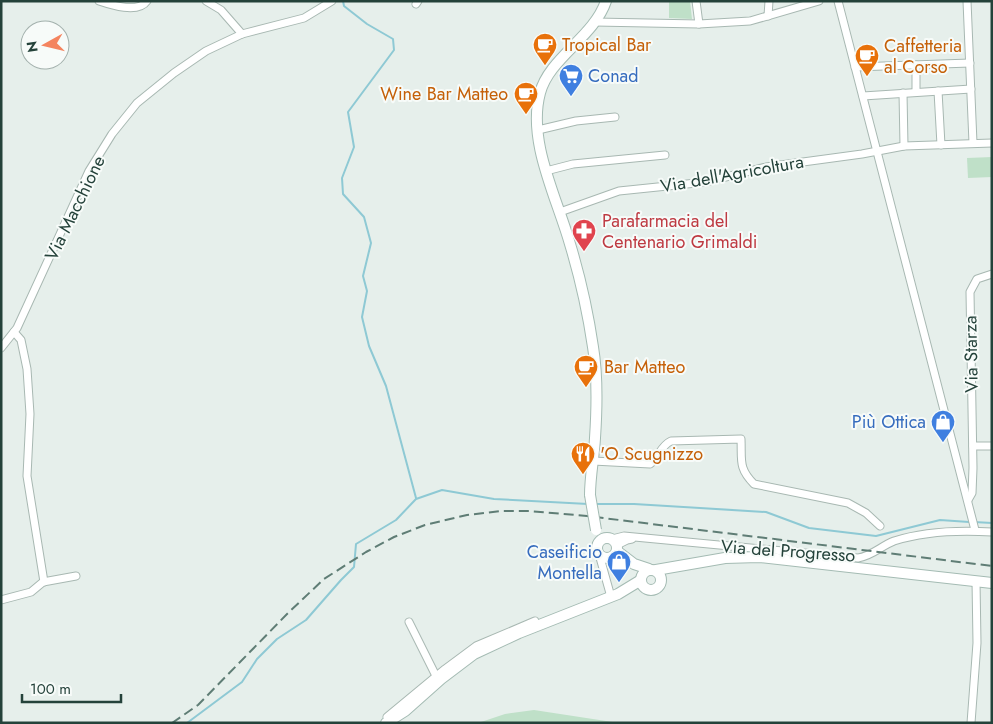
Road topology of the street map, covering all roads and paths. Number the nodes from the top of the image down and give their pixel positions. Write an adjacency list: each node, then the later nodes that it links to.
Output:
1 (99, 1): 2 (street)
2 (147, 1)
3 (206, 1): 14 (street)
4 (332, 1): 14 (street, Via Macchione)
5 (606, 1): 12 (main road)
6 (696, 1): 13 (street)
7 (769, 1): 11 (street)
8 (819, 1): 11 (street)
9 (838, 1): 17 (street)
10 (967, 1): 15 (street)
11 (768, 16): 13 (street)
12 (595, 22): 13 (street); 24 (main road)
13 (698, 24)
14 (242, 34): 34 (street, Via Macchione)
15 (970, 63): 16 (street); 18 (street)
16 (916, 65): 17 (street); 20 (street)
17 (855, 67): 22 (street)
18 (971, 89): 19 (street); 25 (street)
19 (938, 91): 20 (street); 27 (street)
20 (916, 92): 21 (street)
21 (903, 93): 22 (street); 28 (street)
22 (863, 96): 29 (street)
23 (615, 117): 24 (street)
24 (538, 130): 31 (main road)
25 (973, 143): 26 (street, Via dell'Agricoltura); 27 (street, Via dell'Agricoltura)
26 (992, 143)
27 (941, 145): 28 (street, Via dell'Agricoltura)
28 (904, 146): 29 (street, Via dell'Agricoltura)
29 (877, 150): 32 (street, Via dell'Agricoltura); 39 (street)
30 (665, 155): 31 (street)
31 (546, 171): 32 (main road)
32 (560, 212): 38 (main road)
33 (992, 274): 36 (street, Via Starza)
34 (14, 332): 35 (street, Via Macchione); 50 (street)
35 (1, 348)
36 (973, 446): 37 (street); 39 (street, Via Starza)
37 (992, 446)
38 (593, 462): 40 (street); 42 (main road, bridge)
39 (968, 500): 41 (street)
40 (880, 526)
41 (974, 528): 43 (street, Via del Progresso); 44 (street, Via del Progresso)
42 (596, 530): 44 (main road); 45 (main road)
43 (992, 532)
44 (613, 546): 45 (main road); 45 (main road); 47 (main road)
45 (598, 551): 53 (street)
46 (695, 564): 47 (main road); 49 (main road); 52 (main road)
47 (647, 574): 52 (main road); 52 (main road); 53 (main road)
48 (76, 576): 50 (street)
49 (976, 581): 51 (main road); 59 (street)
50 (44, 582): 54 (street)
51 (992, 583)
52 (656, 587): 53 (main road)
53 (614, 595): 55 (main road)
54 (1, 600)
55 (555, 619): 57 (street); 58 (main road)
56 (409, 622): 57 (street)
57 (436, 676): 58 (street)
58 (386, 720)
59 (971, 723)

